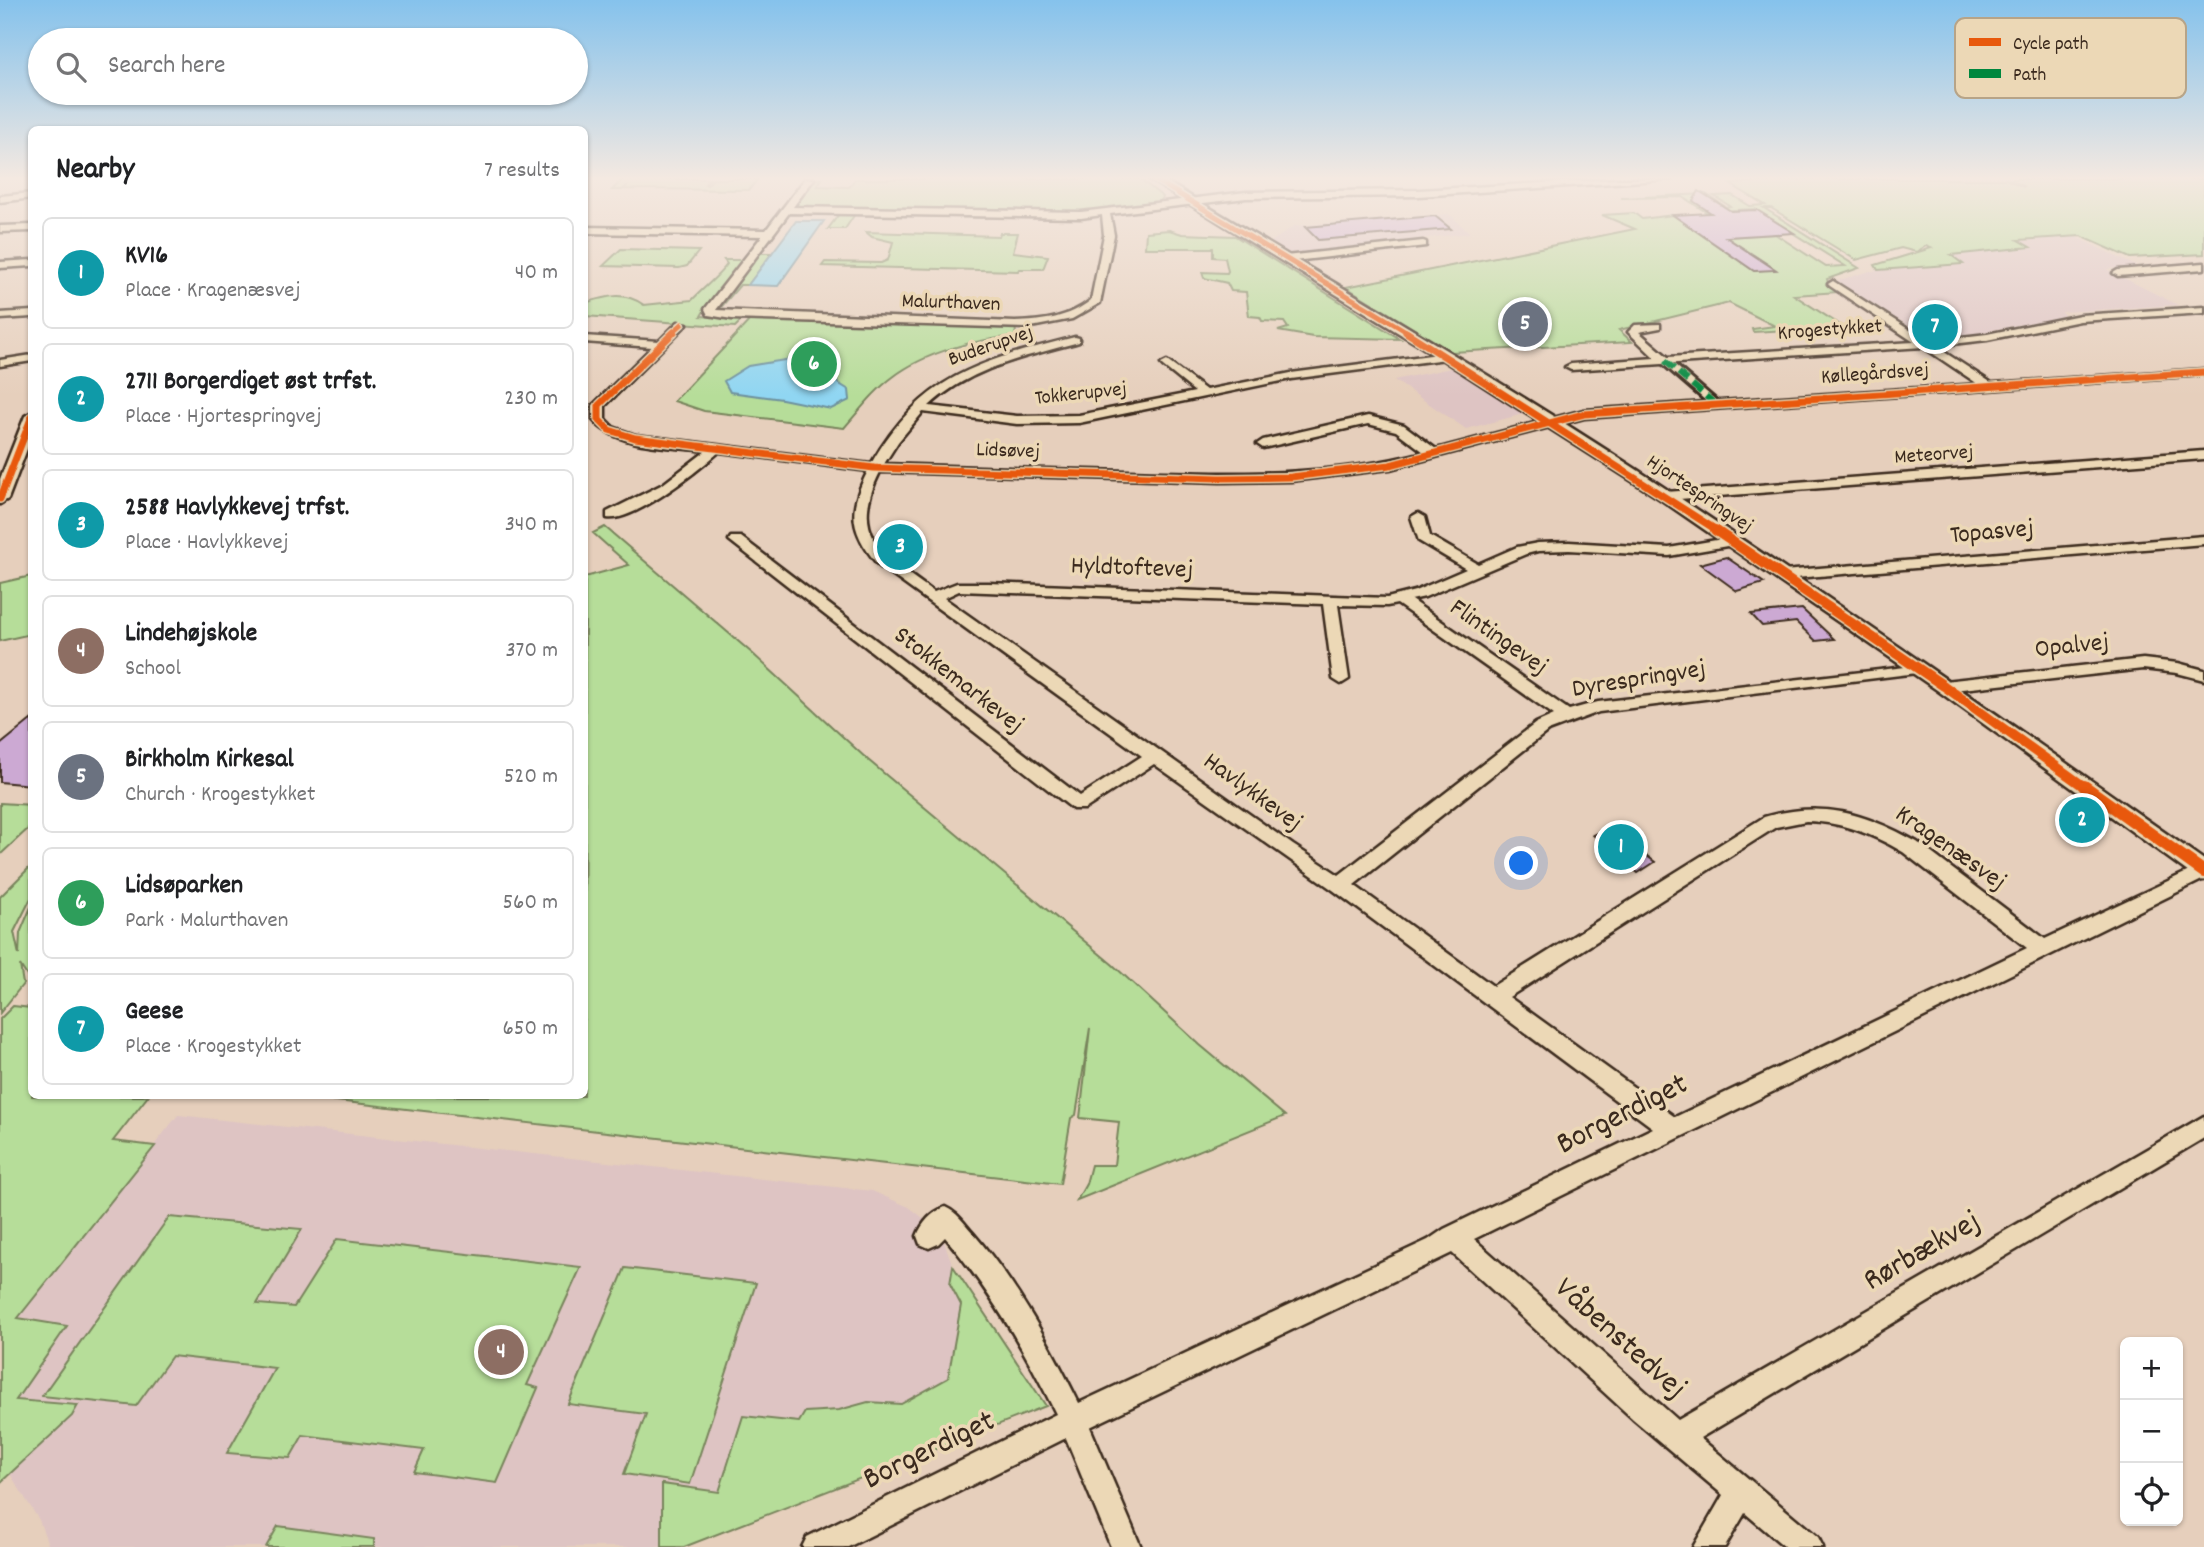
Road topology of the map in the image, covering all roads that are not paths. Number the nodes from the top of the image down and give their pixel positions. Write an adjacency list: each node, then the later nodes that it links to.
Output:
1 (755, 251): 2 (street, Malurthaven)
2 (1106, 251)
3 (1272, 251): 5 (street, Hjortespringvej)
4 (1357, 251): 5 (street)
5 (1285, 259): 20 (street, Hjortespringvej)
6 (28, 263): 7 (street)
7 (0, 265)
8 (2204, 266): 9 (street)
9 (2118, 273)
10 (1833, 284): 19 (street)
11 (2204, 310): 19 (street, Krogestykket)
12 (28, 314): 13 (street)
13 (0, 316)
14 (682, 324): 18 (street)
15 (1656, 326): 22 (street)
16 (588, 339): 18 (street)
17 (1075, 340): 32 (street, Buderupvej)
18 (659, 344): 30 (street)
19 (1925, 344): 22 (street, Krogestykket); 27 (street)
20 (1446, 356): 28 (street, Tokkerupvej); 33 (street, Hjortespringvej)
21 (28, 359): 23 (street)
22 (1665, 361): 25 (street, Krogestykket); 31 (street)
23 (0, 363)
24 (1167, 364): 28 (street)
25 (1571, 367)
26 (2204, 372): 27 (street, Køllegårdsvej)
27 (1989, 386): 31 (street, Køllegårdsvej)
28 (1204, 394): 32 (street, Tokkerupvej)
29 (588, 404): 30 (street)
30 (599, 405): 36 (street, Lidsøvej)
31 (1716, 405): 33 (street, Køllegårdsvej)
32 (919, 408): 39 (street, Buderupvej)
33 (1550, 422): 37 (street, Lidsøvej); 40 (street, Hjortespringvej)
34 (28, 426): 41 (street)
35 (1263, 444): 37 (street)
36 (716, 448): 39 (street, Lidsøvej); 42 (street)
37 (1434, 454): 39 (street, Lidsøvej)
38 (2204, 455): 40 (street, Meteorvej)
39 (874, 468): 49 (street, Havlykkevej)
40 (1666, 496): 46 (street, Hjortespringvej)
41 (0, 499)
42 (612, 515)
43 (1418, 517): 47 (street)
44 (737, 540): 57 (street, Stokkemarkevej)
45 (2204, 540): 48 (street, Topasvej)
46 (1734, 541): 47 (street, Hyldtoftevej); 48 (street, Hjortespringvej)
47 (1477, 569): 51 (street, Hyldtoftevej)
48 (1783, 575): 52 (street, Hjortespringvej)
49 (935, 597): 50 (street, Hyldtoftevej); 57 (street, Havlykkevej)
50 (1329, 600): 51 (street, Hyldtoftevej); 54 (street)
51 (1401, 600): 56 (street, Flintingevej)
52 (1917, 668): 55 (street, Hjortespringvej); 56 (street, Dyrespringvej)
53 (2204, 675): 55 (street, Opalvej)
54 (1341, 679)
55 (1944, 686): 58 (street, Hjortespringvej)
56 (1567, 716): 59 (street, Dyrespringvej)
57 (1154, 755): 59 (street, Havlykkevej)
58 (2203, 872): 60 (street, Borgerdiget)
59 (1340, 885): 61 (street, Havlykkevej)
60 (2042, 948): 61 (street, Kragenæsvej); 63 (street, Borgerdiget)
61 (1492, 997): 63 (street, Havlykkevej)
62 (2204, 1126): 67 (street, Rørbækvej)
63 (1673, 1129): 65 (street, Borgerdiget)
64 (929, 1236): 66 (street)
65 (1453, 1237): 66 (street, Borgerdiget); 67 (street, Våbenstedvej)
66 (1074, 1420): 69 (street, Borgerdiget); 70 (street)
67 (1676, 1437): 68 (street, Våbenstedvej)
68 (1742, 1491): 71 (street); 72 (street, Våbenstedvej)
69 (817, 1547)
70 (1126, 1547)
71 (1708, 1547)
72 (1808, 1547)

